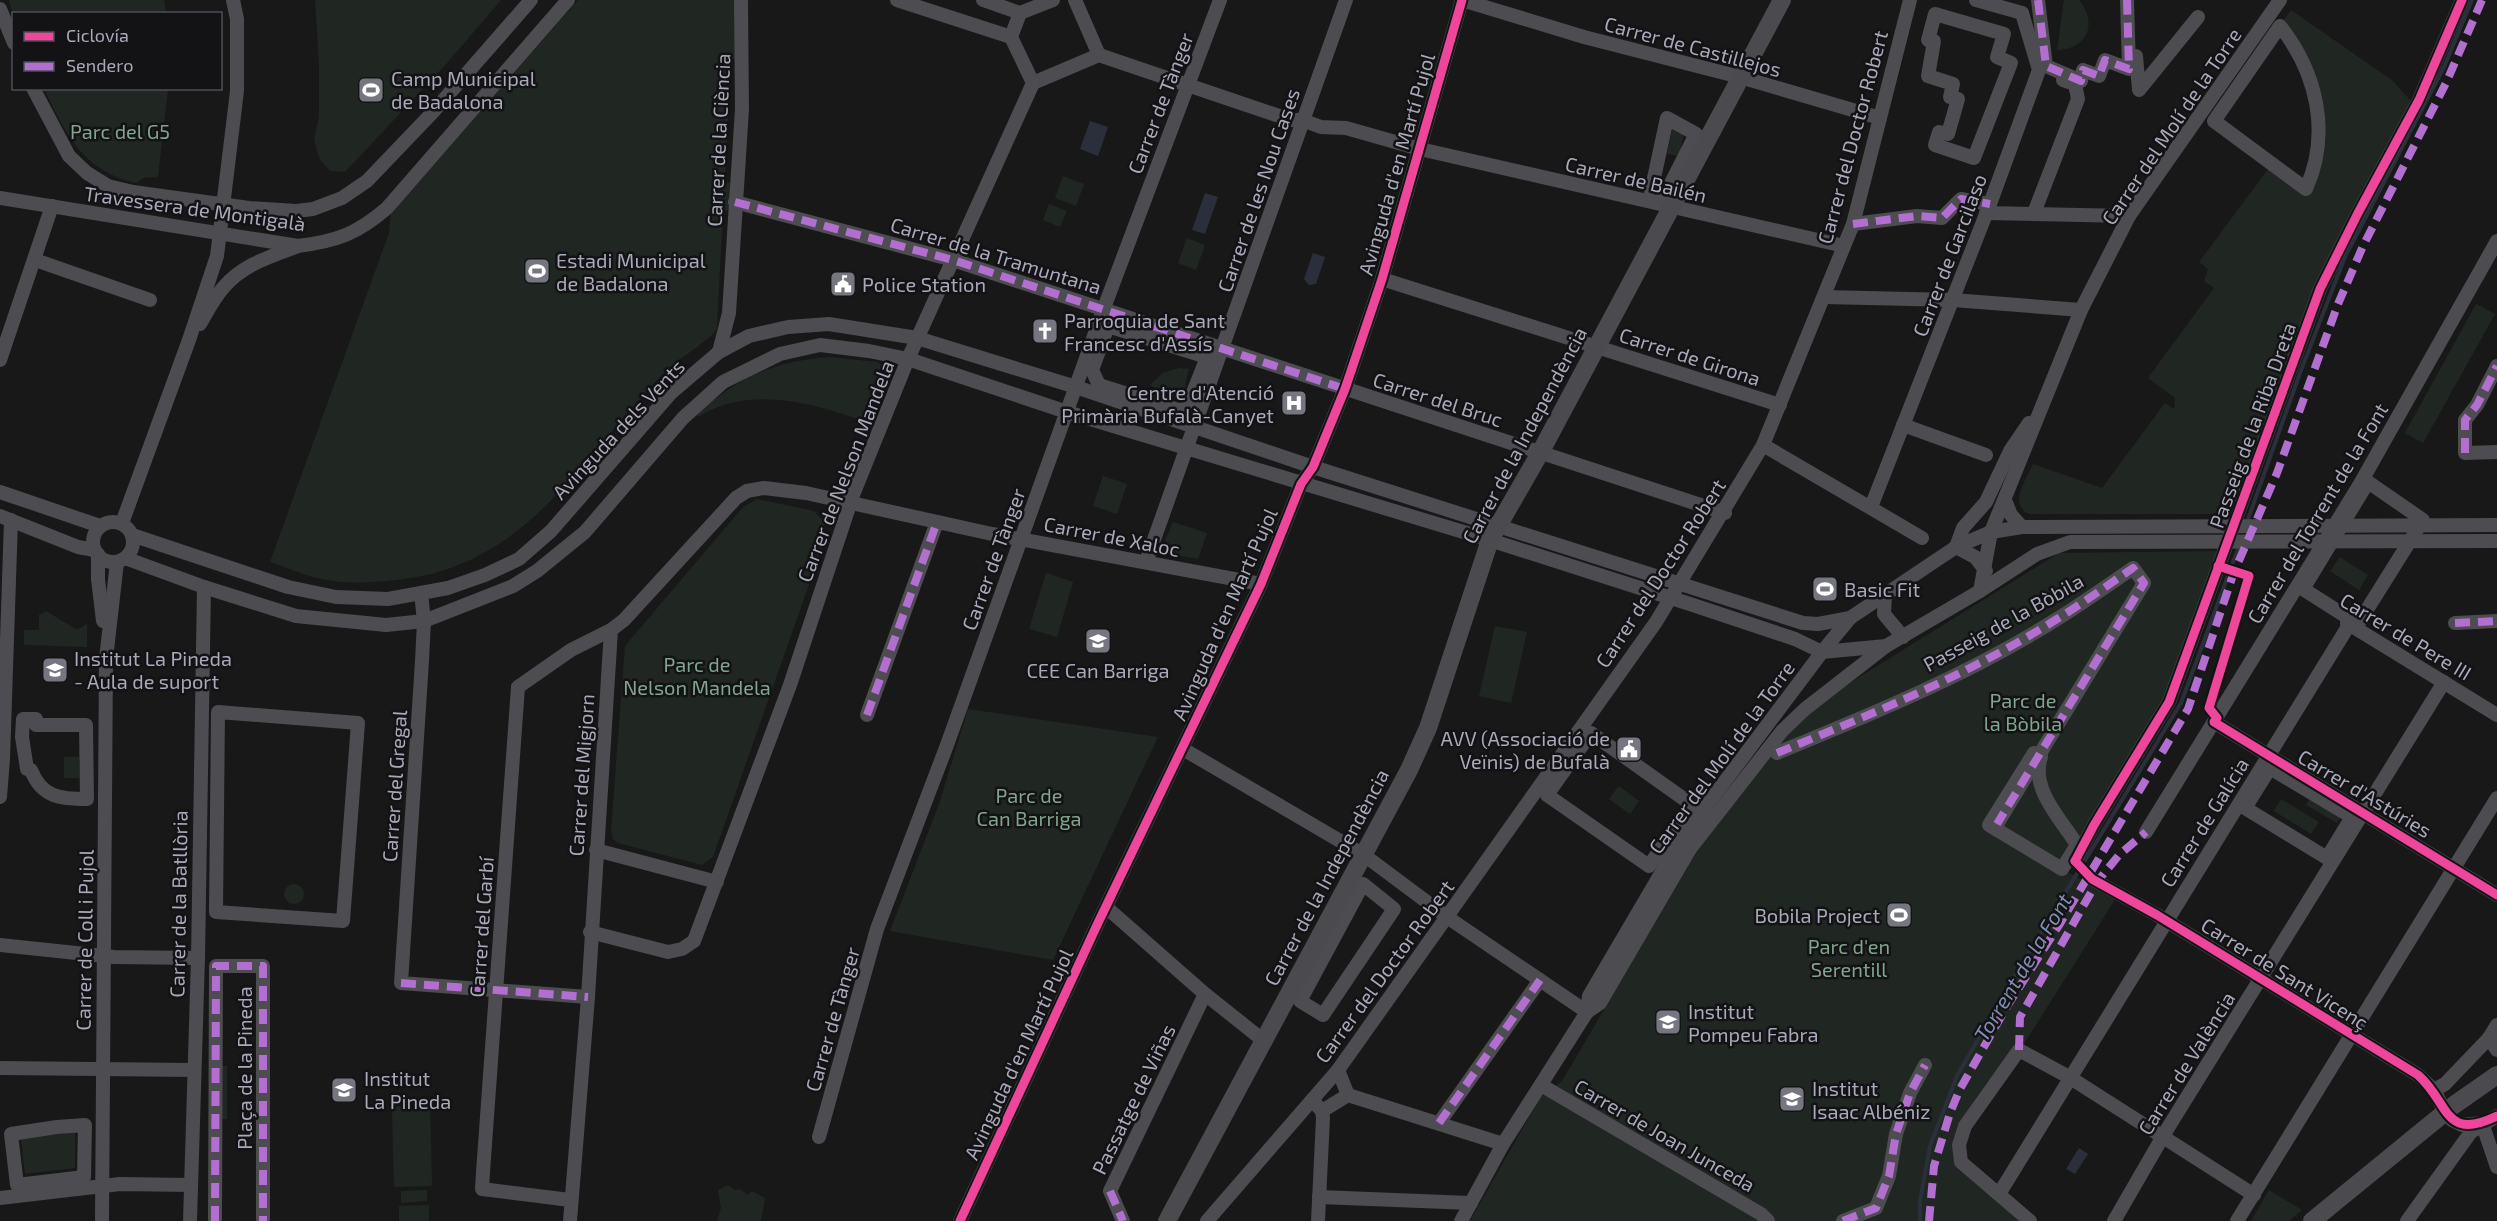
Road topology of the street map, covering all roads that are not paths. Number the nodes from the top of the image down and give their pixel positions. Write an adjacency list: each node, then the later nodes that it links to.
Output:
1 (233, 0): 39 (street)
2 (531, 0): 39 (street, Travessera de Montigalà)
3 (568, 0): 47 (street, Travessera de Montigalà)
4 (741, 0): 38 (street, Carrer de la Ciència)
5 (897, 0): 25 (street)
6 (983, 0): 21 (street)
7 (1053, 0): 21 (street)
8 (1075, 0): 27 (street)
9 (1220, 0): 31 (street, Carrer de Tànger)
10 (1346, 0): 34 (street, Carrer de les Nou Cases)
11 (1462, 0): 29 (street, Carrer de Castillejos); 35 (street, Avinguda d'en Martí Pujol)
12 (1782, 0): 29 (street, Carrer de la Independència)
13 (1910, 0): 33 (street, Carrer del Doctor Robert)
14 (1976, 0): 19 (street)
15 (2038, 0): 16 (street)
16 (2129, 0): 22 (street)
17 (2280, 0): 44 (street, Carrer del Molí de la Torre)
18 (2462, 0): 142 (street, Passeig de la Riba Dreta)
19 (2024, 7): 28 (street)
20 (0, 9): 26 (street)
21 (1020, 12): 25 (street)
22 (2198, 17)
23 (2280, 26): 23 (street)
24 (2004, 34): 24 (street)
25 (1011, 37): 30 (street)
26 (12, 38)
27 (1100, 55): 30 (street); 31 (street, Carrer de Bailén)
28 (2039, 70): 42 (street, Carrer de Garcilaso); 43 (street)
29 (1740, 77): 33 (street, Carrer de Castillejos); 41 (street, Carrer de la Independència)
30 (1033, 83): 50 (street, Carrer de Nelson Mandela)
31 (1188, 86): 34 (street, Carrer de Bailén); 55 (street, Carrer de Tànger)
32 (34, 90): 39 (street, Travessera de Montigalà)
33 (1880, 118): 45 (street, Carrer del Doctor Robert)
34 (1302, 120): 35 (street, Carrer de Bailén); 60 (street, Carrer de les Nou Cases)
35 (1420, 149): 41 (street, Carrer de Bailén); 51 (street, Avinguda d'en Martí Pujol)
36 (1651, 192): 36 (street)
37 (0, 198): 40 (street, Travessera de Montigalà)
38 (735, 202): 50 (street, Carrer de la Tramuntana); 61 (street, Carrer de la Ciència)
39 (222, 204): 58 (street)
40 (52, 206): 47 (street, Travessera de Montigalà); 49 (street)
41 (1671, 207): 48 (street, Carrer de Bailén); 59 (street, Carrer de la Independència)
42 (1988, 209): 43 (street); 45 (street); 54 (street, Carrer de Garcilaso)
43 (2034, 213): 44 (street)
44 (2129, 216): 56 (street, Carrer del Molí de la Torre)
45 (1853, 225): 48 (street, Carrer del Doctor Robert)
46 (2497, 241): 108 (street, Carrer del Torrent de la Font)
47 (298, 246): 58 (street)
48 (1844, 246): 52 (street, Carrer del Doctor Robert)
49 (34, 260): 53 (street); 63 (street)
50 (953, 260): 55 (street, Carrer de la Tramuntana); 57 (street, Carrer de Nelson Mandela)
51 (1382, 279): 59 (street, Carrer de Girona); 67 (street, Avinguda d'en Martí Pujol)
52 (1824, 297): 54 (street); 68 (street, Carrer del Doctor Robert)
53 (150, 300)
54 (1953, 300): 56 (street); 71 (street, Carrer de Garcilaso)
55 (1104, 308): 60 (street, Carrer de la Tramuntana); 66 (street, Carrer de Tànger)
56 (2081, 310): 69 (street, Carrer del Molí de la Torre)
57 (917, 338): 61 (street, Avinguda dels Vents); 62 (street, Carrer de Nelson Mandela); 66 (street, Avinguda dels Vents)
58 (189, 340): 87 (street)
59 (1596, 346): 68 (street, Carrer de Girona); 76 (street, Carrer de la Independència)
60 (1222, 350): 67 (street, Carrer de la Tramuntana); 72 (street, Carrer de les Nou Cases)
61 (719, 352): 109 (street, Avinguda dels Vents)
62 (908, 359): 70 (street, Avinguda dels Vents); 82 (street, Carrer de Nelson Mandela); 113 (street, Avinguda dels Vents)
63 (0, 360)
64 (2497, 366): 75 (street)
65 (1092, 370): 65 (street)
66 (1076, 387): 70 (street, Carrer de Tànger); 72 (street, Avinguda dels Vents)
67 (1345, 389): 76 (street, Carrer del Bruc); 78 (street, Avinguda d'en Martí Pujol)
68 (1780, 405): 73 (street, Carrer del Doctor Robert)
69 (2040, 408): 81 (street, Carrer del Molí de la Torre); 98 (street, Carrer del Molí de la Torre)
70 (1067, 412): 74 (street, Avinguda dels Vents); 95 (street, Carrer de Tànger)
71 (1903, 425): 77 (street); 83 (street, Carrer de Garcilaso)
72 (1194, 426): 74 (street, Carrer de les Nou Cases); 78 (street, Avinguda dels Vents)
73 (1763, 446): 83 (street); 84 (street, Carrer del Doctor Robert)
74 (1187, 449): 79 (street, Avinguda dels Vents); 101 (street, Carrer de les Nou Cases)
75 (2497, 452)
76 (1540, 453): 84 (street, Carrer del Bruc); 91 (street, Carrer de la Independència)
77 (1986, 455)
78 (1313, 467): 79 (street, Avinguda d'en Martí Pujol); 91 (street, Avinguda dels Vents)
79 (1301, 484): 91 (street, Avinguda dels Vents); 105 (street, Avinguda d'en Martí Pujol)
80 (0, 492): 89 (street)
81 (2005, 500): 90 (street); 92 (street, Carrer del Molí de la Torre)
82 (850, 502): 86 (street, Carrer de Xaloc); 117 (street); 145 (street, Carrer de Nelson Mandela)
83 (1871, 507): 94 (street)
84 (1725, 513): 104 (street, Carrer del Doctor Robert)
85 (5, 518): 97 (street); 127 (street)
86 (937, 522): 95 (street, Carrer de Xaloc); 124 (street)
87 (122, 524): 89 (street); 93 (street)
88 (2497, 525): 90 (street)
89 (100, 526): 99 (street)
90 (2022, 527): 92 (street)
91 (1495, 532): 104 (street); 111 (street); 141 (street, Carrer de la Independència)
92 (1991, 532): 98 (street, Carrer del Molí de la Torre); 102 (street, Carrer del Molí de la Torre)
93 (132, 535): 100 (street); 109 (street, Avinguda dels Vents)
94 (1922, 538)
95 (1021, 539): 101 (street, Carrer de Xaloc); 182 (street, Carrer de Tànger)
96 (2497, 541): 107 (street)
97 (78, 547): 99 (street); 103 (street, Carrer de Coll i Pujol)
98 (1956, 547): 102 (street); 110 (street, Carrer del Molí de la Torre)
99 (96, 552): 100 (street); 103 (street, Carrer de Coll i Pujol)
100 (121, 560): 106 (street, Avinguda dels Vents); 121 (street, Carrer de Coll i Pujol)
101 (1146, 562): 105 (street, Carrer de Xaloc)
102 (1986, 571): 107 (street, Carrer del Molí de la Torre)
103 (98, 579): 121 (street, Carrer de Coll i Pujol)
104 (1681, 583): 111 (street, Carrer del Doctor Robert); 112 (street)
105 (1261, 584): 128 (street, Avinguda d'en Martí Pujol)
106 (204, 587): 113 (street, Avinguda dels Vents); 153 (street, Carrer de la Batllòria)
107 (1980, 591): 118 (street, Carrer del Molí de la Torre)
108 (2294, 591): 116 (street, Carrer de Pere III); 126 (street, Carrer del Torrent de la Font)
109 (421, 593): 113 (street, Carrer del Gregal)
110 (1886, 595): 112 (street, Carrer del Molí de la Torre); 118 (street)
111 (1672, 598): 120 (street); 148 (street, Carrer del Doctor Robert)
112 (1850, 618): 120 (street, Carrer del Molí de la Torre)
113 (424, 621): 156 (street, Carrer del Gregal)
114 (2497, 621): 115 (street)
115 (2455, 623)
116 (2354, 624): 116 (street); 122 (street, Carrer de Pere III); 131 (street, Carrer de Galícia)
117 (611, 630): 140 (street, Carrer del Migjorn); 156 (street, Carrer del Garbí)
118 (1904, 637): 119 (street, Carrer del Molí de la Torre)
119 (1886, 646): 120 (street, Carrer del Molí de la Torre); 160 (street, Carrer del Molí de la Torre)
120 (1822, 651): 160 (street, Carrer del Molí de la Torre)
121 (106, 659): 152 (street, Carrer de Coll i Pujol)
122 (2444, 682): 125 (street, Carrer de Pere III); 137 (street, Carrer de València)
123 (218, 712): 123 (street)
124 (867, 715)
125 (2497, 715)
126 (2214, 722): 131 (street, Carrer d'Astúries); 139 (street, Carrer del Torrent de la Font)
127 (2, 724): 134 (street)
128 (1183, 749): 141 (street); 147 (street, Avinguda d'en Martí Pujol)
129 (1777, 753): 130 (street, Passeig de la Bòbila)
130 (2038, 756): 130 (street); 138 (street, Passeig de la Bòbila)
131 (2268, 756): 137 (street, Carrer d'Astúries); 149 (street, Carrer de Galícia)
132 (27, 770): 132 (street)
133 (1547, 795): 133 (street)
134 (0, 797)
135 (2497, 798): 143 (street)
136 (2245, 808): 136 (street)
137 (2363, 813): 143 (street, Carrer d'Astúries); 154 (street, Carrer de València)
138 (1997, 824)
139 (2146, 832)
140 (596, 850): 145 (street); 150 (street, Carrer del Migjorn)
141 (1365, 855): 148 (street); 164 (street, Carrer de la Independència)
142 (2075, 861)
143 (2453, 868): 146 (street, Carrer d'Astúries); 162 (street)
144 (2092, 879): 149 (street, Carrer de Sant Vicenç)
145 (717, 882): 150 (street, Carrer de Nelson Mandela)
146 (2497, 895)
147 (1106, 907): 157 (street); 199 (street, Avinguda d'en Martí Pujol)
148 (1447, 917): 155 (street); 170 (street, Carrer del Doctor Robert)
149 (2166, 921): 154 (street, Carrer de Sant Vicenç); 172 (street, Carrer de Galícia)
150 (590, 932): 158 (street, Carrer del Migjorn)
151 (0, 945): 152 (street)
152 (103, 956): 153 (street); 167 (street, Carrer de Coll i Pujol)
153 (198, 958): 169 (street, Carrer de la Batllòria)
154 (2261, 978): 162 (street, Carrer de Sant Vicenç); 183 (street, Carrer de València)
155 (1540, 980): 160 (street); 179 (street)
156 (496, 990): 158 (street); 192 (street, Carrer del Garbí)
157 (1205, 994): 164 (street); 200 (street, Passatge de Viñas)
158 (588, 997): 192 (street, Carrer del Migjorn)
159 (1300, 1001): 159 (street)
160 (1587, 1012): 173 (street, Carrer del Molí de la Torre)
161 (2497, 1025): 163 (street)
162 (2352, 1036): 174 (street, Carrer de Sant Vicenç); 189 (street)
163 (2489, 1038): 165 (street); 174 (street)
164 (1264, 1041): 201 (street, Carrer de la Independència)
165 (2497, 1050)
166 (1925, 1065): 206 (street)
167 (102, 1067): 168 (street); 169 (street); 187 (street, Carrer de Coll i Pujol)
168 (0, 1068)
169 (193, 1070): 186 (street, Carrer de la Batllòria)
170 (1338, 1070): 175 (street); 176 (street, Carrer del Doctor Robert)
171 (2497, 1075): 177 (street)
172 (2069, 1077): 183 (street); 188 (street, Carrer de Galícia); 188 (street)
173 (1541, 1085): 184 (street, Carrer del Molí de la Torre); 205 (street, Carrer de Joan Junceda)
174 (2434, 1090): 177 (street, Carrer de Sant Vicenç)
175 (1348, 1095): 176 (street); 179 (street)
176 (1317, 1106): 190 (street); 202 (street, Carrer del Doctor Robert)
177 (2445, 1112): 180 (street); 210 (street)
178 (2497, 1116): 180 (street)
179 (1438, 1123): 184 (street)
180 (2482, 1123): 185 (street); 211 (street)
181 (11, 1134): 181 (street)
182 (819, 1137)
183 (2162, 1138): 189 (street); 208 (street, Carrer de València)
184 (1503, 1143): 193 (street, Carrer del Molí de la Torre)
185 (2497, 1167)
186 (190, 1185): 187 (street); 195 (street, Carrer de la Batllòria)
187 (103, 1186): 191 (street); 194 (street, Carrer de Coll i Pujol)
188 (1999, 1194): 207 (street)
189 (2254, 1195): 209 (street)
190 (1319, 1197): 193 (street); 203 (street)
191 (0, 1198)
192 (570, 1200): 198 (street, Carrer del Migjorn)
193 (1471, 1203): 204 (street, Carrer del Molí de la Torre)
194 (102, 1221)
195 (190, 1221)
196 (215, 1221): 197 (street, Plaça de la Pineda)
197 (263, 1221)
198 (570, 1221)
199 (960, 1221)
200 (1123, 1221)
201 (1167, 1221)
202 (1207, 1221)
203 (1318, 1221)
204 (1461, 1221)
205 (1768, 1221)
206 (1843, 1221)
207 (2030, 1221)
208 (2114, 1221)
209 (2237, 1221)
210 (2312, 1221)
211 (2407, 1221)

